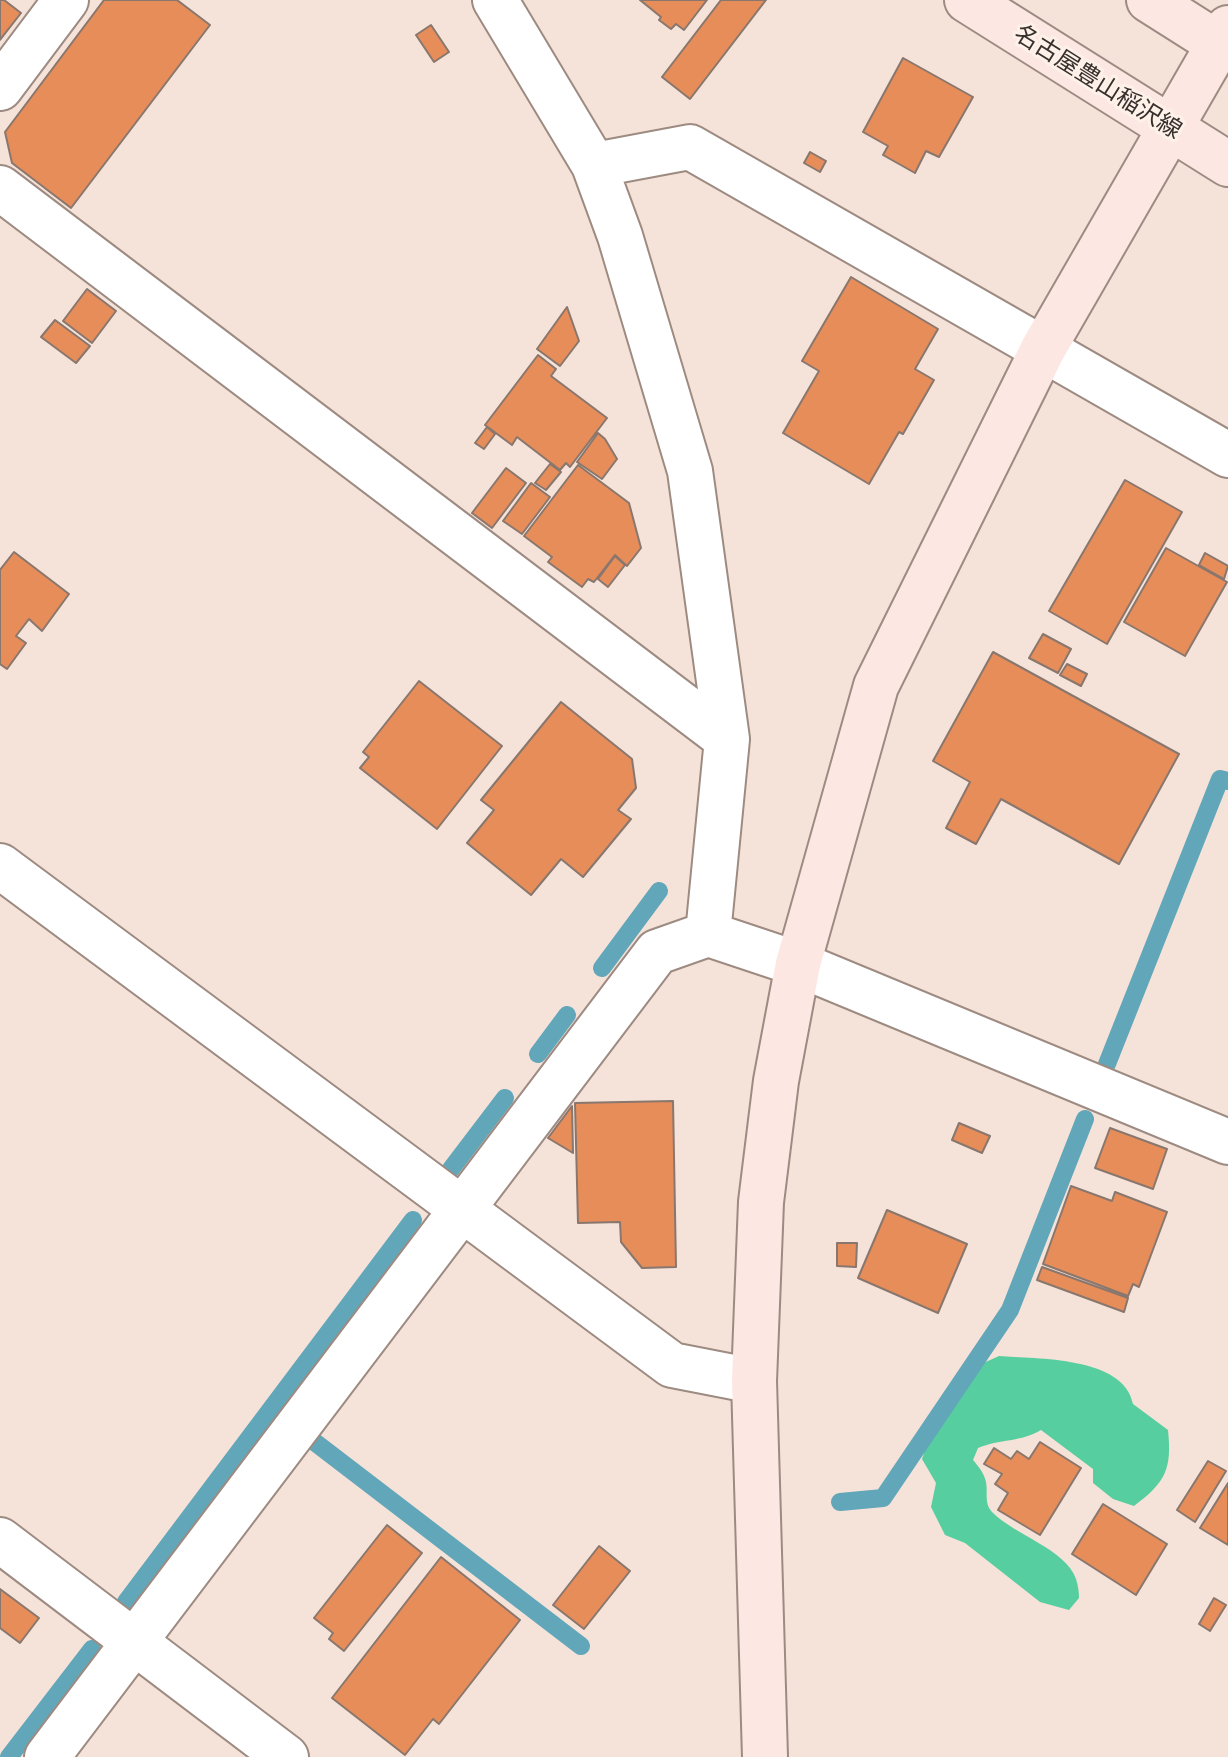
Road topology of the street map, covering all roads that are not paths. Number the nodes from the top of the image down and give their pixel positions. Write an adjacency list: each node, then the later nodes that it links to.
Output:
1 (66, 0): 6 (street)
2 (495, 0): 9 (street)
3 (967, 0): 7 (street, 名古屋豊山稲沢線)
4 (1149, 0): 5 (street)
5 (1225, 40): 7 (street)
6 (0, 88)
7 (1170, 128): 8 (street, 名古屋豊山稲沢線); 11 (street)
8 (1228, 164)
9 (594, 165): 11 (street); 13 (street)
10 (0, 188): 13 (street)
11 (1043, 349): 12 (street); 16 (street)
12 (1228, 455)
13 (727, 739): 15 (street)
14 (0, 866): 18 (street)
15 (708, 934): 16 (street); 18 (street)
16 (798, 964): 17 (street); 19 (street)
17 (1228, 1142)
18 (462, 1209): 19 (street); 21 (street)
19 (754, 1381): 24 (street)
20 (0, 1540): 21 (street)
21 (134, 1642): 22 (street); 23 (street)
22 (47, 1757)
23 (286, 1757)
24 (765, 1757)

